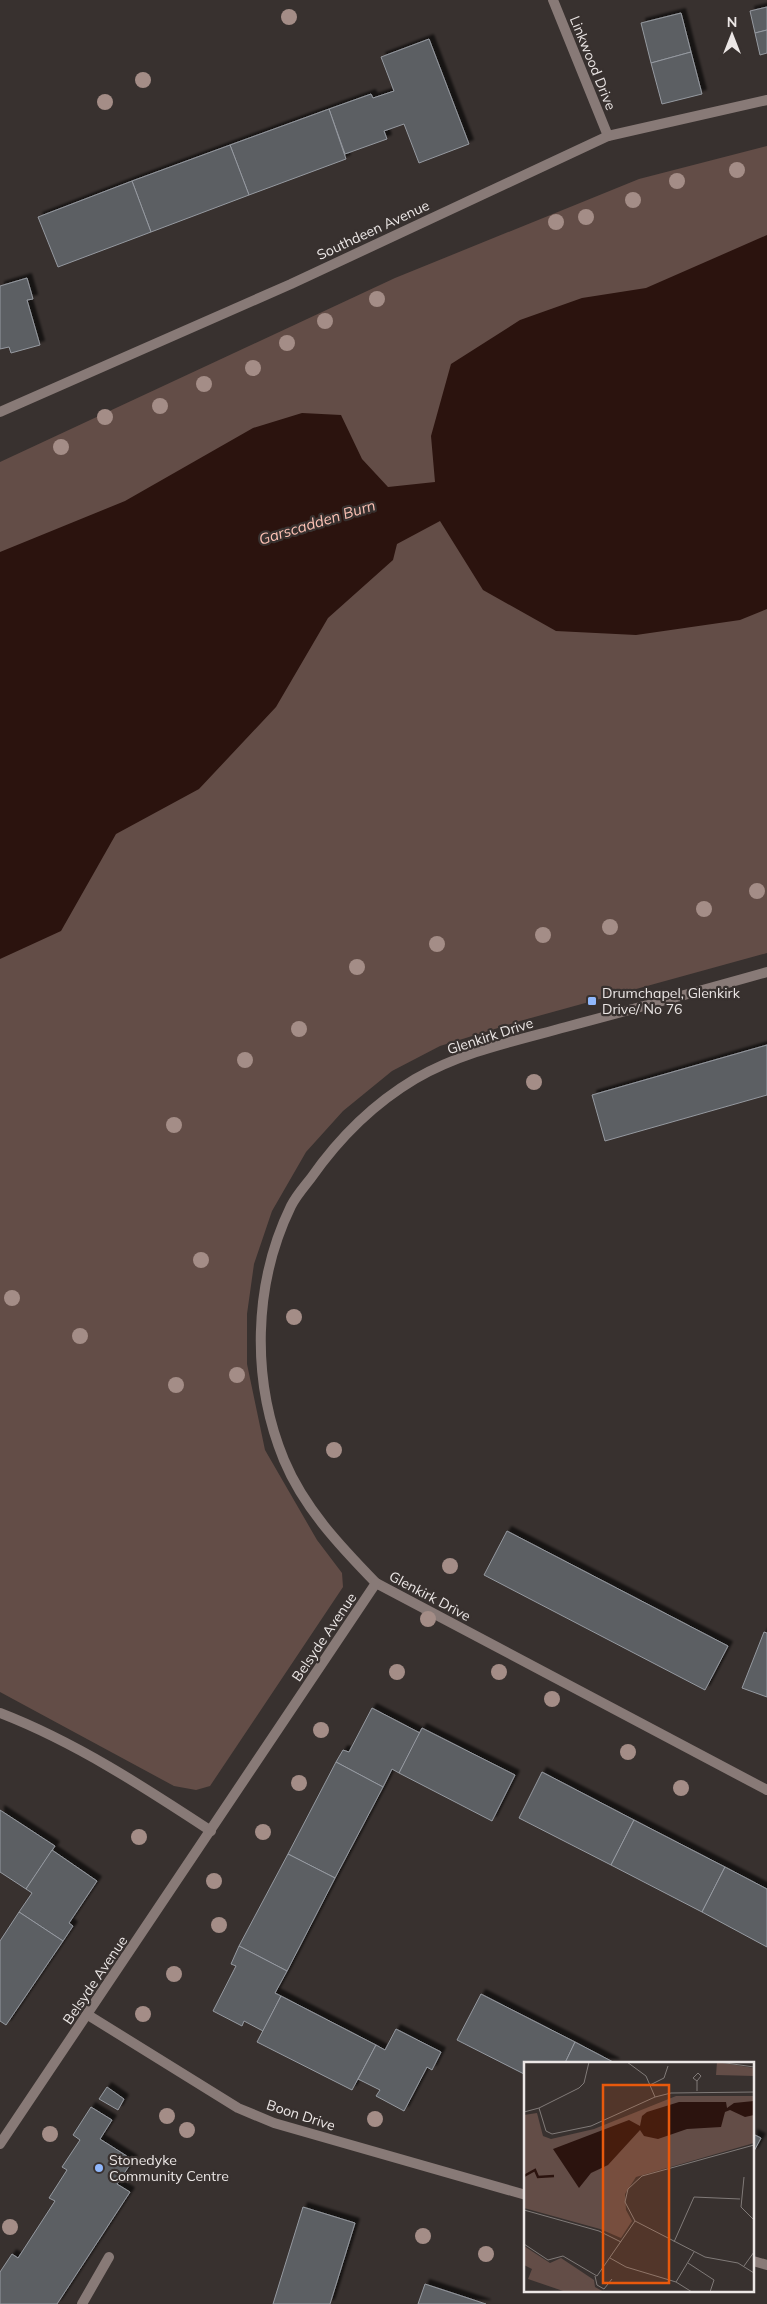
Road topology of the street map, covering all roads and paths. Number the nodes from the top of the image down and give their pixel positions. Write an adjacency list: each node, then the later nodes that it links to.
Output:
1 (553, 0): 3 (street, Linkwood Drive)
2 (767, 100): 3 (street, Southdeen Avenue)
3 (608, 136): 4 (street, Southdeen Avenue)
4 (0, 412)
5 (767, 972): 6 (street, Glenkirk Drive)
6 (376, 1583): 8 (street, Glenkirk Drive); 9 (street, Belsyde Avenue)
7 (0, 1713): 9 (street)
8 (767, 1790)
9 (211, 1831): 10 (street, Belsyde Avenue)
10 (88, 2015): 11 (street, Belsyde Avenue); 12 (street, Boon Drive)
11 (0, 2144)
12 (524, 2194)
13 (109, 2257): 16 (street)
14 (754, 2261): 15 (street)
15 (767, 2265)
16 (82, 2304)

